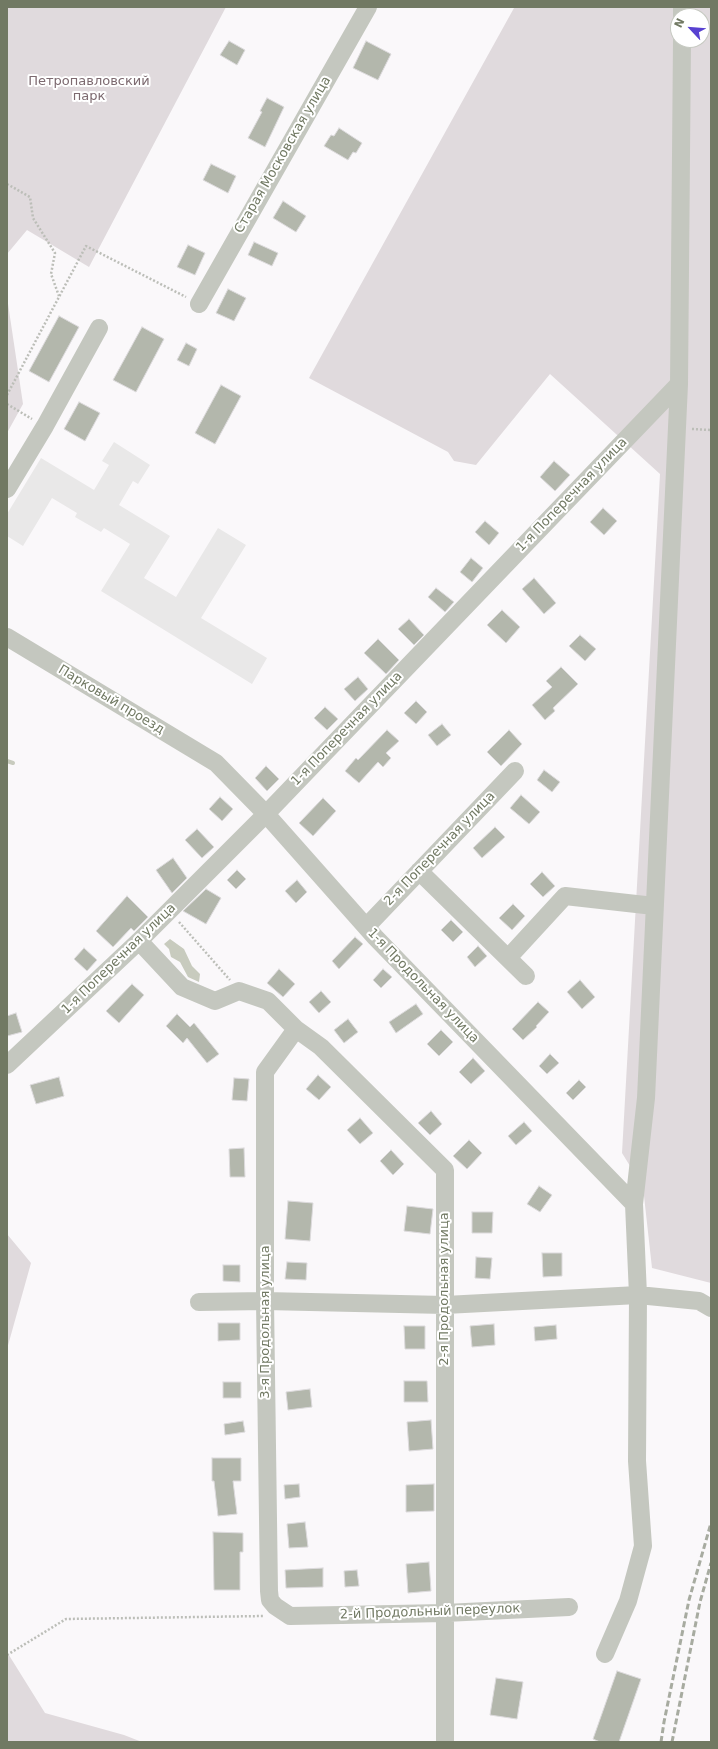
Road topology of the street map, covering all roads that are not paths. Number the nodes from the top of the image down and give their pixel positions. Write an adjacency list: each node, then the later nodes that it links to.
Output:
1 (368, 7): 3 (street, Старая Московская улица)
2 (682, 48): 5 (street)
3 (199, 304)
4 (99, 328): 6 (street)
5 (678, 384): 10 (street, 1-я Поперечная улица); 12 (street)
6 (7, 488)
7 (7, 637): 8 (street, Парковый проезд)
8 (216, 763): 10 (street, 1-я Продольная улица)
9 (515, 771): 11 (street, 2-я Поперечная улица)
10 (266, 814): 13 (street, 1-я Продольная улица); 14 (street, 1-я Поперечная улица)
11 (419, 871): 13 (street, 2-я Поперечная улица); 15 (street)
12 (654, 906): 15 (street); 19 (street)
13 (366, 927): 19 (street, 1-я Продольная улица)
14 (139, 942): 17 (street, 2-я Продольная улица); 18 (street, 1-я Поперечная улица)
15 (508, 958): 16 (street)
16 (526, 976)
17 (296, 1029): 21 (street, 3-я Продольная улица); 23 (street, 2-я Продольная улица)
18 (7, 1065)
19 (634, 1204): 20 (street)
20 (638, 1294): 23 (street); 24 (street); 28 (street)
21 (265, 1301): 22 (street); 23 (street); 27 (street, 3-я Продольная улица)
22 (199, 1302)
23 (445, 1305): 26 (street, 2-я Продольная улица)
24 (711, 1308)
25 (569, 1607): 26 (street, 2-й Продольный переулок)
26 (444, 1613): 27 (street, 2-й Продольный переулок); 29 (street, 2-я Продольная улица)
27 (290, 1616)
28 (605, 1654)
29 (445, 1742)

